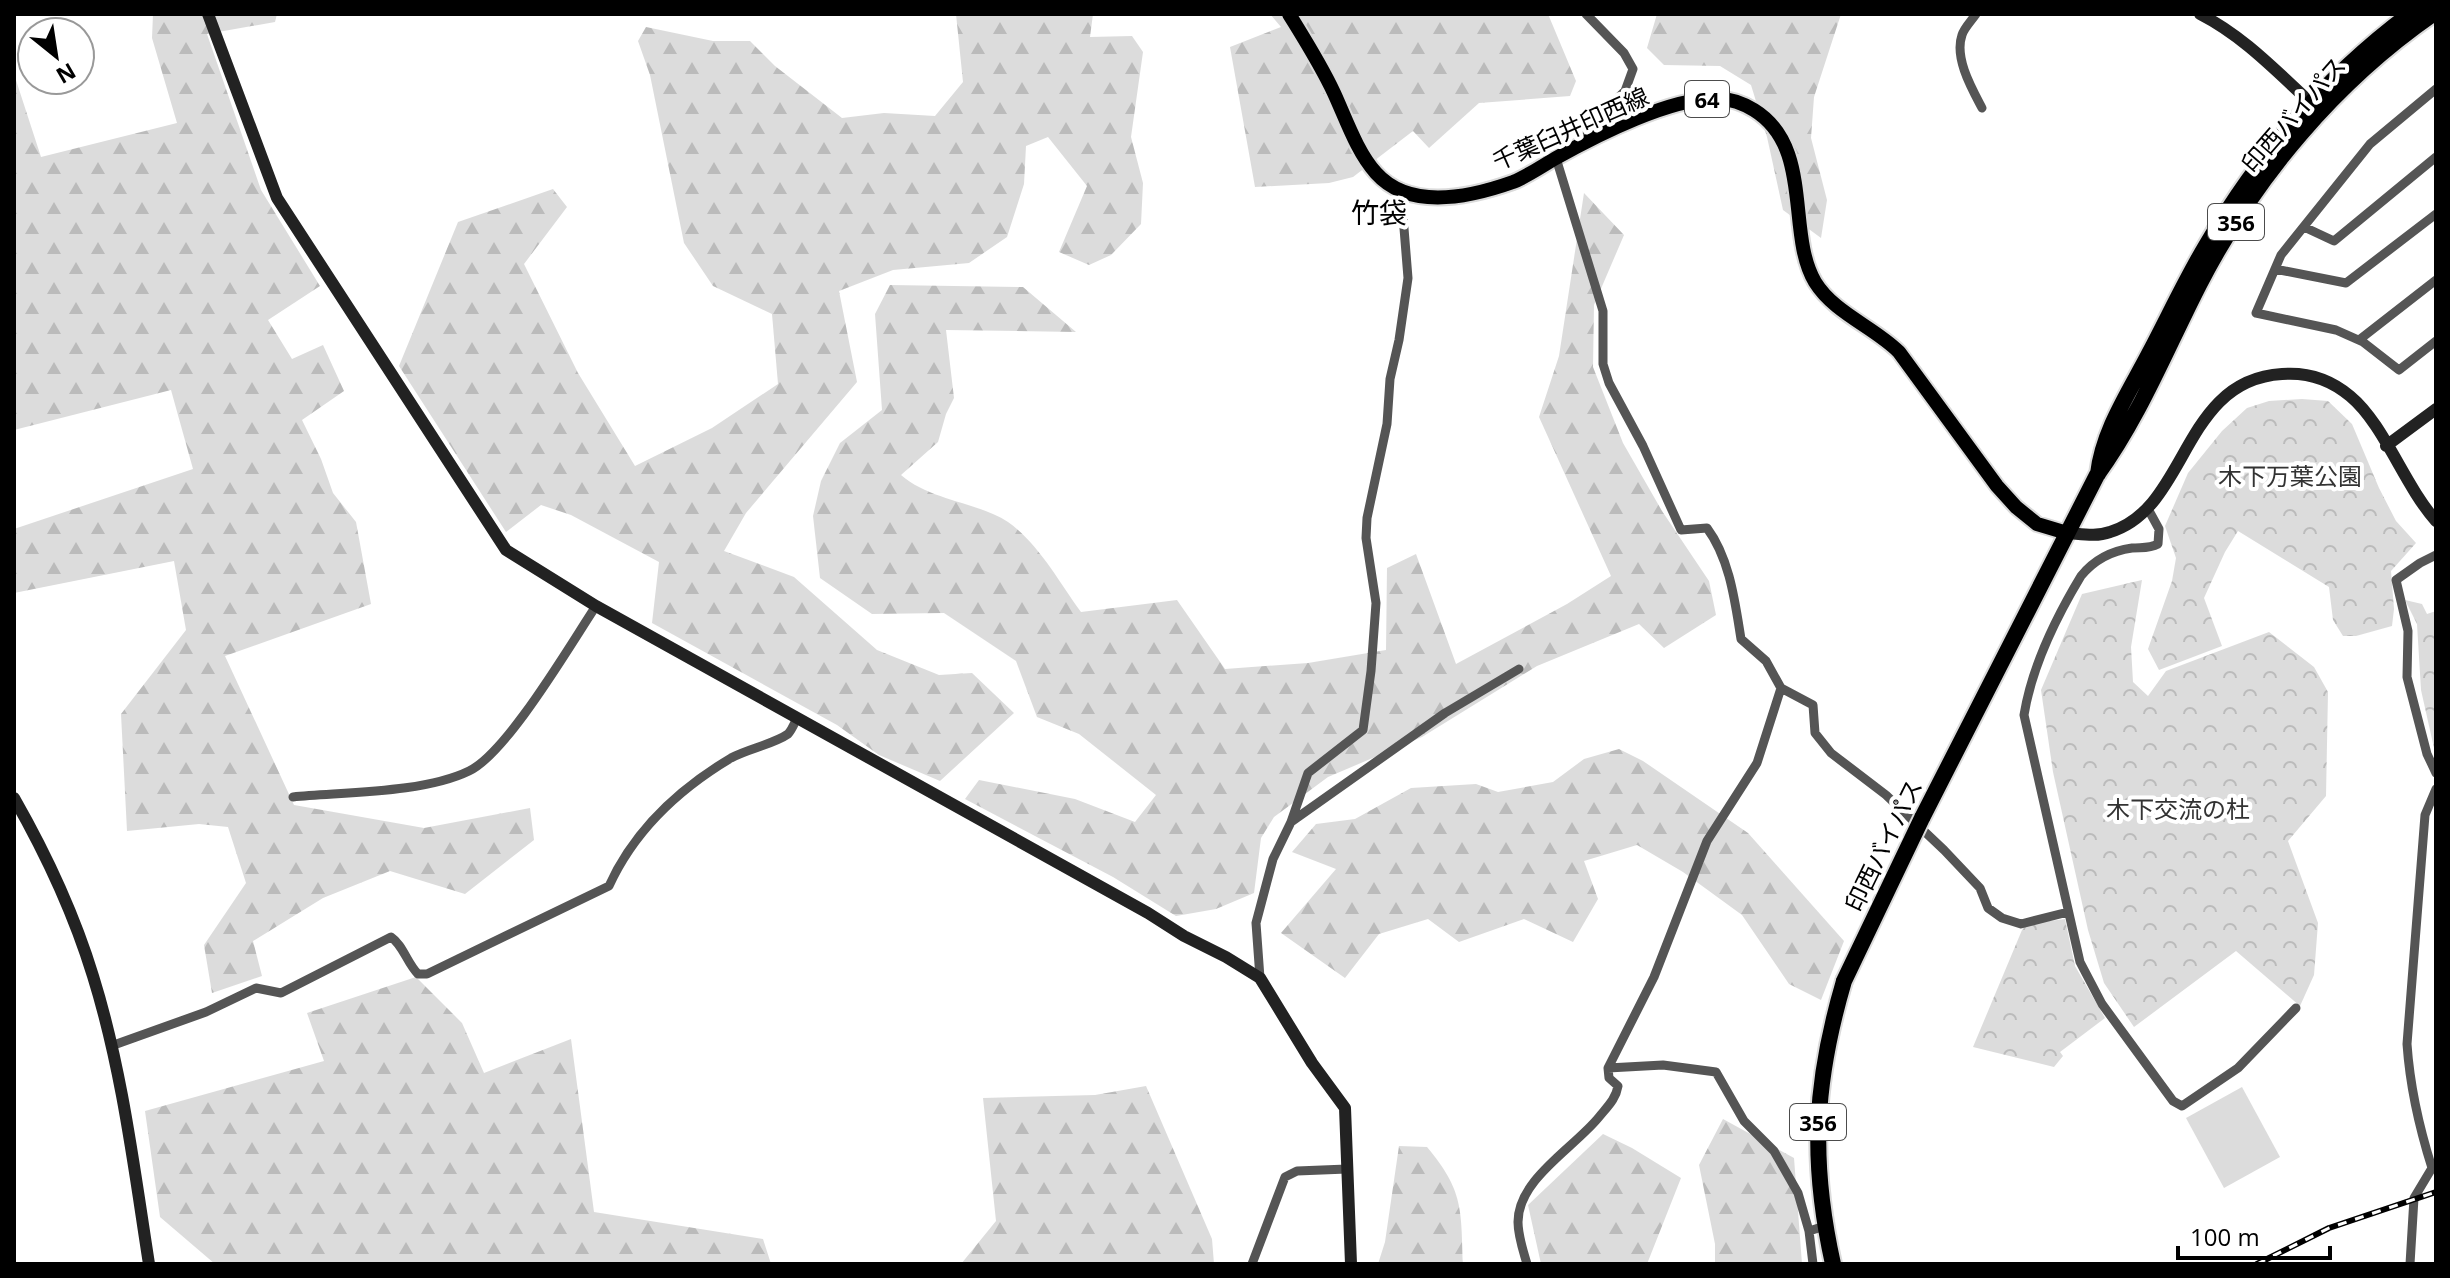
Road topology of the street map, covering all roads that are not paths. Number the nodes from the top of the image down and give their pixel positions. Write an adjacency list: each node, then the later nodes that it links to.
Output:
1 (208, 14): 28 (street)
2 (1289, 14): 14 (main road)
3 (1586, 14): 11 (street)
4 (1976, 14): 10 (street)
5 (2200, 14): 9 (street)
6 (2410, 14): 9 (highway, 印西バイパス / 356)
7 (2433, 14): 23 (highway, 印西バイパス / 356)
8 (2435, 92): 16 (street)
9 (2311, 103): 23 (highway, 印西バイパス / 356)
10 (1982, 108)
11 (1586, 142): 13 (main road, 千葉臼井印西線 / 64); 26 (main road, 千葉臼井印西線 / 64)
12 (2436, 157): 16 (street)
13 (1556, 158): 14 (main road, 千葉臼井印西線 / 64); 30 (street)
14 (1401, 191): 36 (street)
15 (2436, 214): 17 (street)
16 (2304, 227): 17 (street)
17 (2275, 269): 19 (street)
18 (2436, 280): 19 (street)
19 (2359, 340): 20 (street)
20 (2436, 341)
21 (2436, 409): 22 (street)
22 (2386, 446): 24 (street); 25 (street)
23 (2097, 475): 26 (highway, 印西バイパス / 356)
24 (2147, 507): 26 (street); 37 (street)
25 (2436, 521)
26 (2067, 533): 43 (highway, 印西バイパス / 356, bridge)
27 (2436, 555): 32 (street)
28 (596, 606): 31 (street); 34 (street)
29 (1519, 669): 36 (street)
30 (1781, 688): 37 (street); 41 (street)
31 (797, 718): 38 (street); 40 (street)
32 (2436, 773)
33 (2436, 789): 50 (street)
34 (293, 797)
35 (14, 798): 40 (street)
36 (1291, 822): 38 (street)
37 (2068, 912): 39 (street)
38 (1260, 978): 42 (street)
39 (2296, 1008)
40 (111, 1046): 44 (street)
41 (1608, 1068): 43 (street); 47 (street)
42 (1347, 1169): 45 (street); 46 (street)
43 (1817, 1229): 48 (street); 49 (highway, 印西バイパス / 356)
44 (149, 1264)
45 (1252, 1264)
46 (1351, 1264)
47 (1527, 1264)
48 (1813, 1264)
49 (1833, 1264)
50 (2410, 1264)

